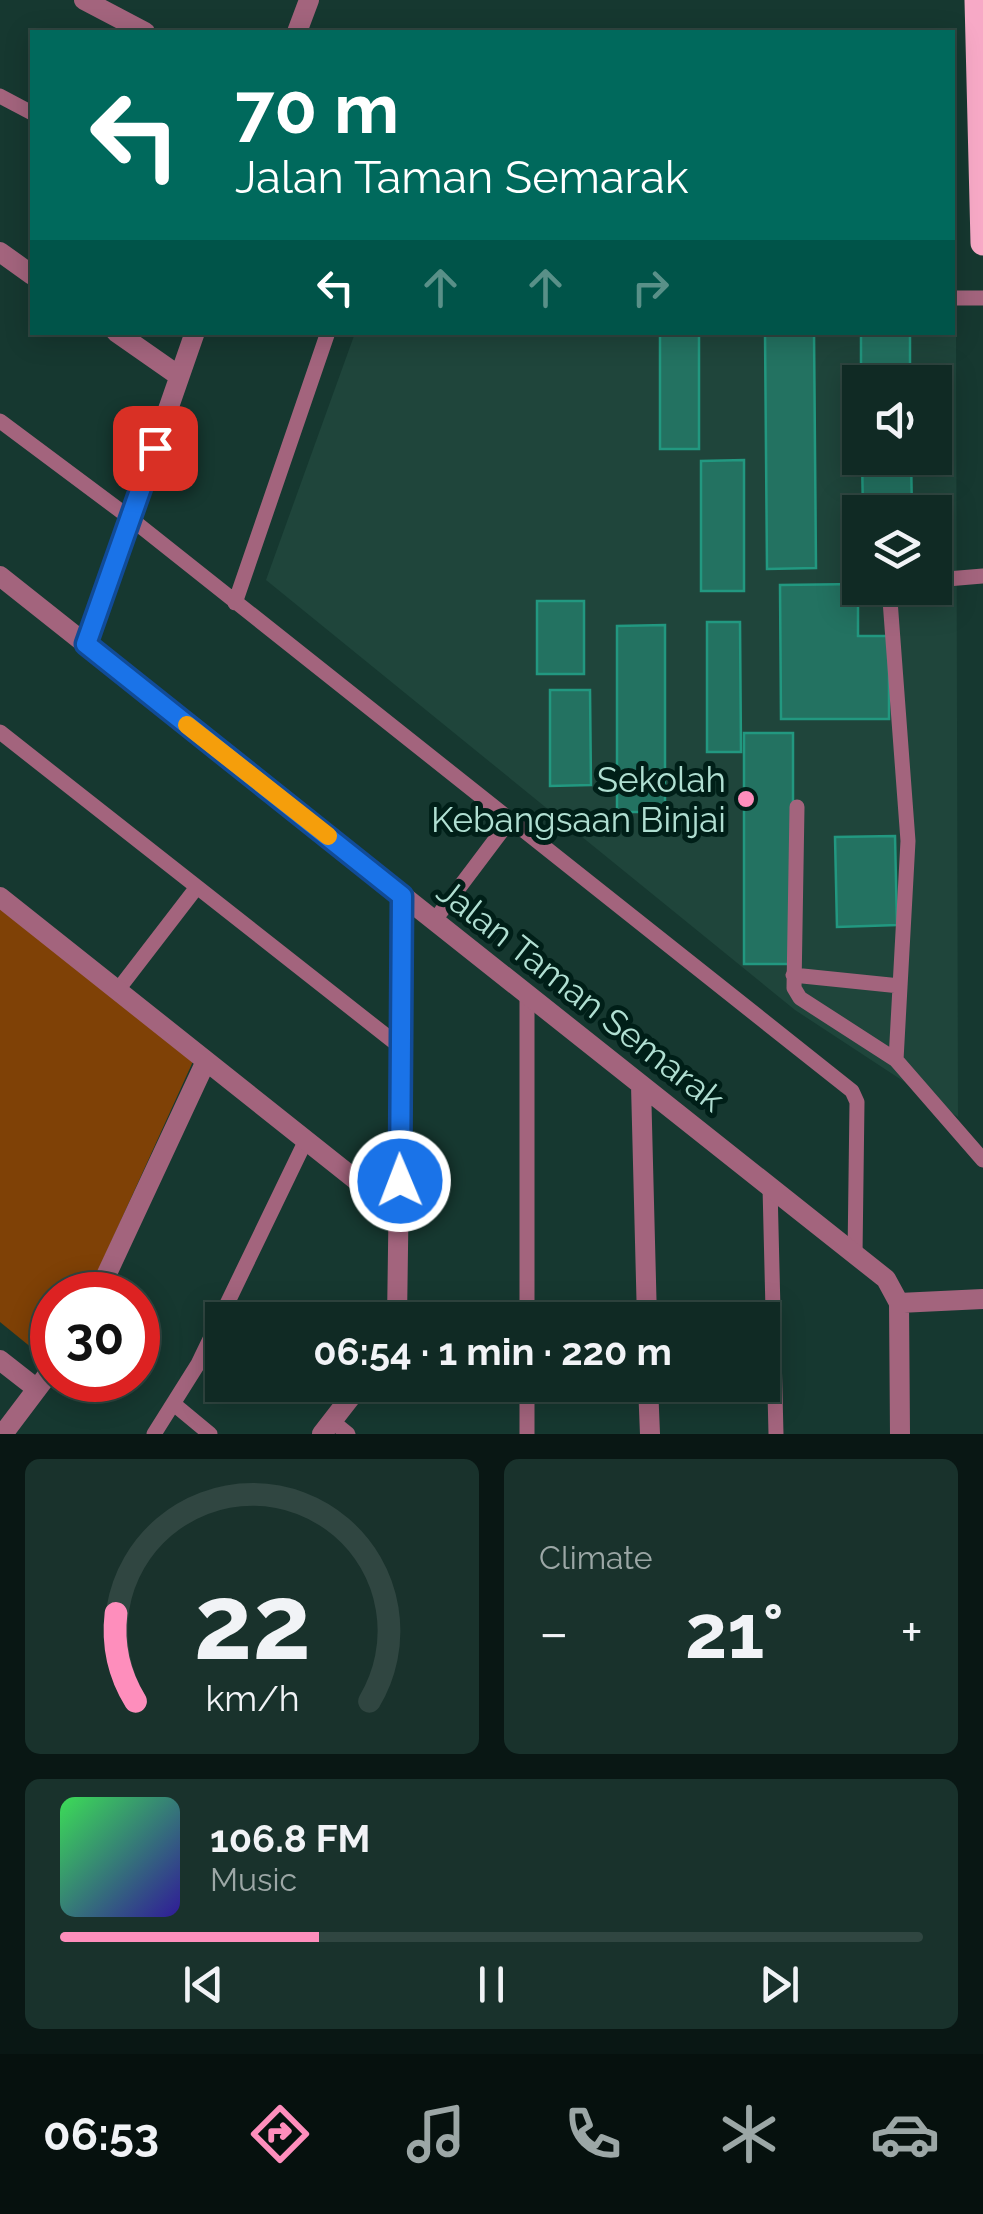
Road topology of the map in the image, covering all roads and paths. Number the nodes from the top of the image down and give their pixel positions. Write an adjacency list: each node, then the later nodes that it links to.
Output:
1 (84, 0): 4 (street)
2 (309, 0): 5 (street)
3 (978, 0): 6 (main road)
4 (142, 30)
5 (299, 30)
6 (980, 38): 9 (main road)
7 (0, 96): 8 (lane)
8 (30, 112)
9 (983, 243)
10 (0, 252): 11 (street)
11 (30, 274)
12 (955, 298): 13 (lane)
13 (983, 298)
14 (120, 335): 17 (street)
15 (193, 335): 17 (street)
16 (327, 335): 23 (lane)
17 (179, 376): 19 (street)
18 (0, 421): 19 (lane)
19 (130, 518): 23 (lane); 25 (street)
20 (0, 576): 25 (street, Jalan Taman Semarak)
21 (983, 576): 22 (lane)
22 (952, 579)
23 (235, 602): 28 (lane)
24 (890, 605): 34 (lane)
25 (86, 644): 30 (street, Jalan Taman Semarak)
26 (0, 732): 29 (lane)
27 (798, 807): 33 (lane)
28 (510, 820): 32 (lane); 45 (lane)
29 (197, 887): 35 (lane); 37 (lane)
30 (402, 896): 32 (street, Jalan Taman Semarak); 37 (street)
31 (0, 898): 35 (street)
32 (434, 921): 36 (street, Jalan Taman Semarak)
33 (794, 975): 34 (lane); 38 (lane)
34 (900, 986): 38 (lane)
35 (118, 991): 39 (street)
36 (526, 994): 40 (street, Jalan Taman Semarak); 49 (lane)
37 (398, 1045): 44 (street)
38 (896, 1060): 42 (lane)
39 (206, 1061): 41 (street); 46 (street)
40 (641, 1086): 43 (street, Jalan Taman Semarak); 50 (street)
41 (306, 1140): 44 (street); 58 (lane)
42 (983, 1160)
43 (770, 1187): 45 (street, Jalan Taman Semarak); 65 (lane)
44 (400, 1215): 48 (street)
45 (855, 1255): 51 (street, Jalan Taman Semarak)
46 (107, 1272)
47 (983, 1299): 51 (street)
48 (398, 1302)
49 (527, 1302)
50 (647, 1302)
51 (899, 1303): 66 (street)
52 (0, 1360): 53 (street)
53 (30, 1384)
54 (30, 1398): 60 (street)
55 (350, 1402): 59 (street)
56 (527, 1402): 63 (lane)
57 (649, 1402): 64 (street)
58 (175, 1405): 61 (lane); 62 (lane)
59 (334, 1430)
60 (3, 1434)
61 (154, 1434)
62 (210, 1434)
63 (527, 1434)
64 (650, 1434)
65 (776, 1434)
66 (900, 1434)

